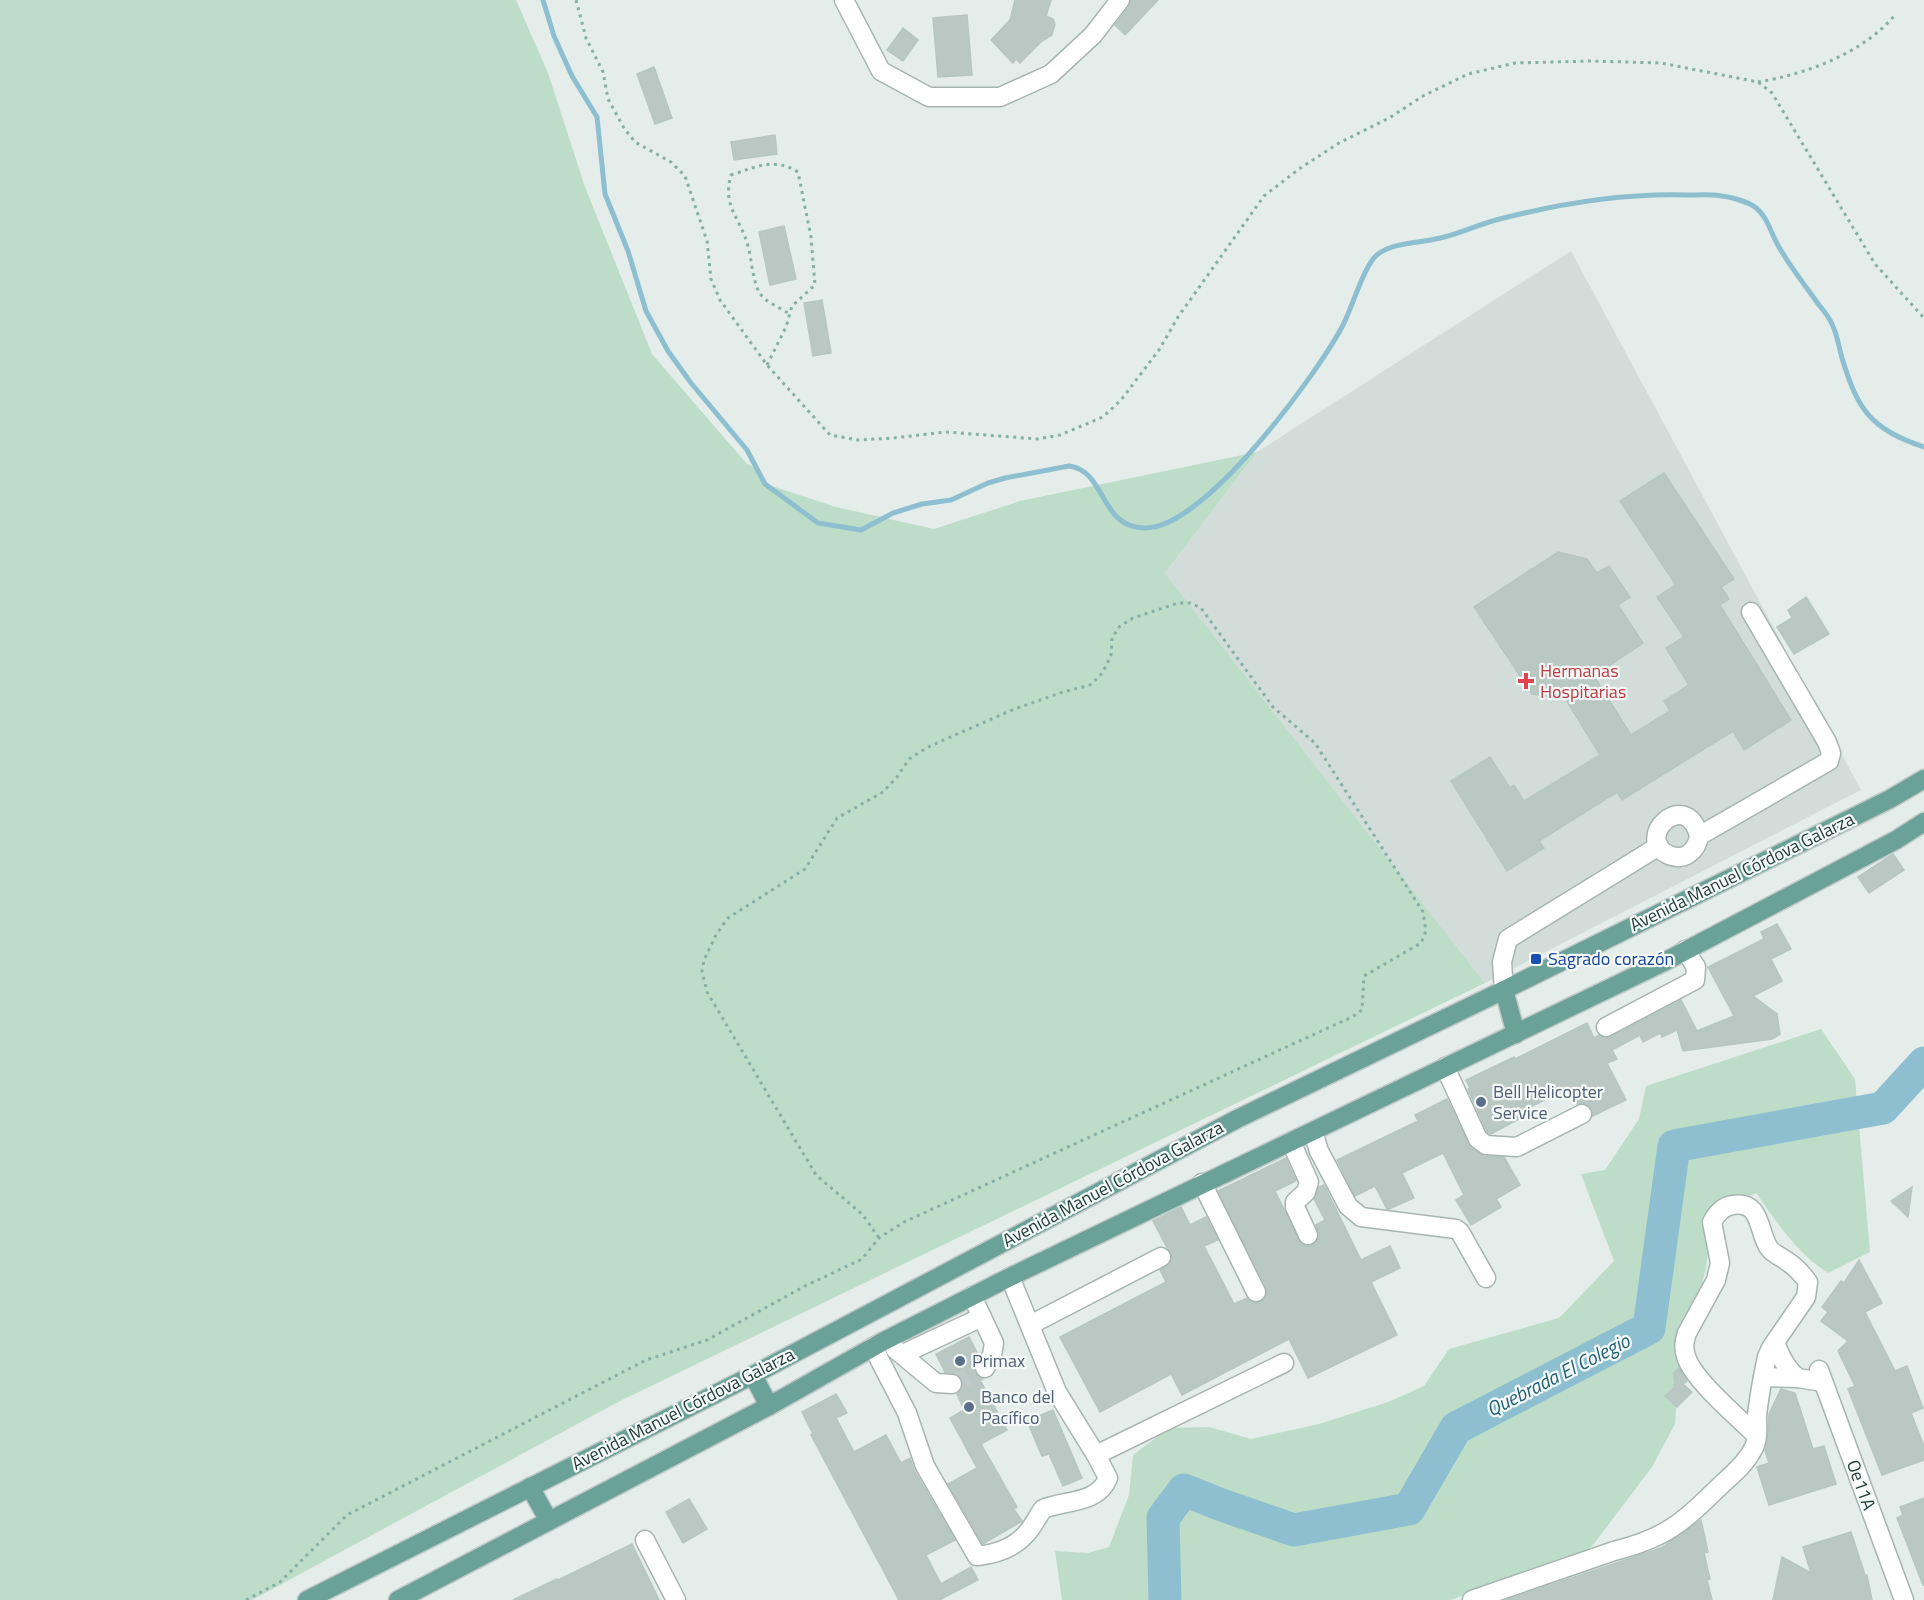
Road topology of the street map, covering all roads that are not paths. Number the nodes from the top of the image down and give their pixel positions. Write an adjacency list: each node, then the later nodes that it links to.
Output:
1 (844, 0): 2 (street)
2 (1120, 0)
3 (1751, 612): 6 (street)
4 (1924, 778): 9 (main road, Avenida Manuel Córdova Galarza)
5 (1924, 822): 8 (main road, Avenida Manuel Córdova Galarza)
6 (1700, 836): 7 (street); 7 (street)
7 (1659, 846): 9 (street)
8 (1685, 950): 10 (street); 11 (main road, Avenida Manuel Córdova Galarza)
9 (1504, 990): 11 (main road); 30 (main road, Avenida Manuel Córdova Galarza)
10 (1606, 1026)
11 (1516, 1034): 12 (main road, Avenida Manuel Córdova Galarza)
12 (1445, 1067): 13 (street); 14 (main road, Avenida Manuel Córdova Galarza)
13 (1582, 1114)
14 (1313, 1132): 15 (main road, Avenida Manuel Córdova Galarza); 20 (street)
15 (1291, 1142): 16 (main road, Avenida Manuel Córdova Galarza); 17 (street)
16 (1202, 1183): 19 (main road, Avenida Manuel Córdova Galarza); 21 (street)
17 (1308, 1235)
18 (1161, 1257): 24 (street)
19 (1010, 1277): 22 (main road, Avenida Manuel Córdova Galarza); 24 (street)
20 (1485, 1278)
21 (1256, 1292)
22 (972, 1296): 23 (street); 26 (main road, Avenida Manuel Córdova Galarza)
23 (982, 1317): 27 (street); 29 (street)
24 (1030, 1324): 36 (street)
25 (1775, 1342): 31 (street); 32 (street); 35 (street)
26 (878, 1344): 27 (street); 34 (main road, Avenida Manuel Córdova Galarza); 36 (street)
27 (903, 1354): 33 (street)
28 (1284, 1362): 36 (street)
29 (985, 1368)
30 (753, 1375): 34 (main road); 37 (main road, Avenida Manuel Córdova Galarza)
31 (1763, 1377): 32 (street); 35 (street)
32 (1798, 1378): 44 (street, Oe11A)
33 (952, 1384)
34 (769, 1406): 38 (main road, Avenida Manuel Córdova Galarza)
35 (1757, 1436): 43 (street)
36 (1096, 1455)
37 (530, 1486): 38 (main road); 40 (main road, Avenida Manuel Córdova Galarza)
38 (549, 1521): 41 (main road, Avenida Manuel Córdova Galarza)
39 (645, 1540): 42 (street)
40 (308, 1600)
41 (398, 1600)
42 (676, 1600)
43 (1472, 1600)
44 (1904, 1600)

